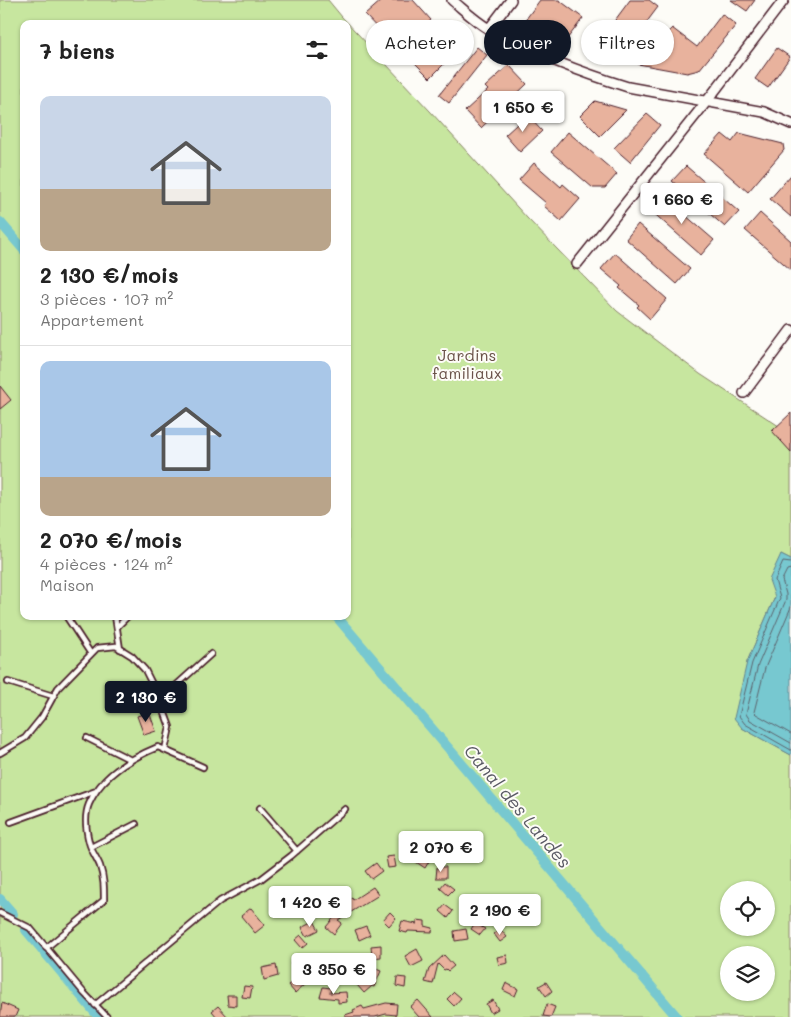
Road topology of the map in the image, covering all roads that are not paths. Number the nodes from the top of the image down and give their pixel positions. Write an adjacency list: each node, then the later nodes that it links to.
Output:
1 (452, 0): 5 (street)
2 (511, 0): 4 (street)
3 (784, 0): 7 (street)
4 (496, 20)
5 (484, 25)
6 (566, 65): 7 (street)
7 (708, 101): 8 (street); 9 (street)
8 (791, 124)
9 (577, 264)
10 (791, 330): 11 (street)
11 (744, 393)
12 (69, 620): 17 (lane)
13 (116, 620): 15 (lane)
14 (124, 620): 15 (lane)
15 (117, 627): 16 (lane)
16 (120, 648): 17 (lane); 21 (lane)
17 (91, 654): 20 (lane)
18 (211, 654): 21 (lane)
19 (8, 682): 20 (lane)
20 (53, 696): 24 (lane)
21 (160, 700): 23 (lane)
22 (87, 738): 25 (lane)
23 (165, 750): 25 (lane); 26 (lane)
24 (0, 753)
25 (131, 760): 27 (lane)
26 (203, 767)
27 (96, 791): 30 (lane); 32 (lane)
28 (260, 808): 33 (lane)
29 (345, 809): 33 (lane)
30 (11, 822)
31 (136, 824): 32 (lane)
32 (91, 847): 35 (lane)
33 (297, 851): 36 (lane)
34 (0, 913): 35 (lane)
35 (46, 948): 36 (lane)
36 (95, 1005): 37 (lane)
37 (107, 1017)

